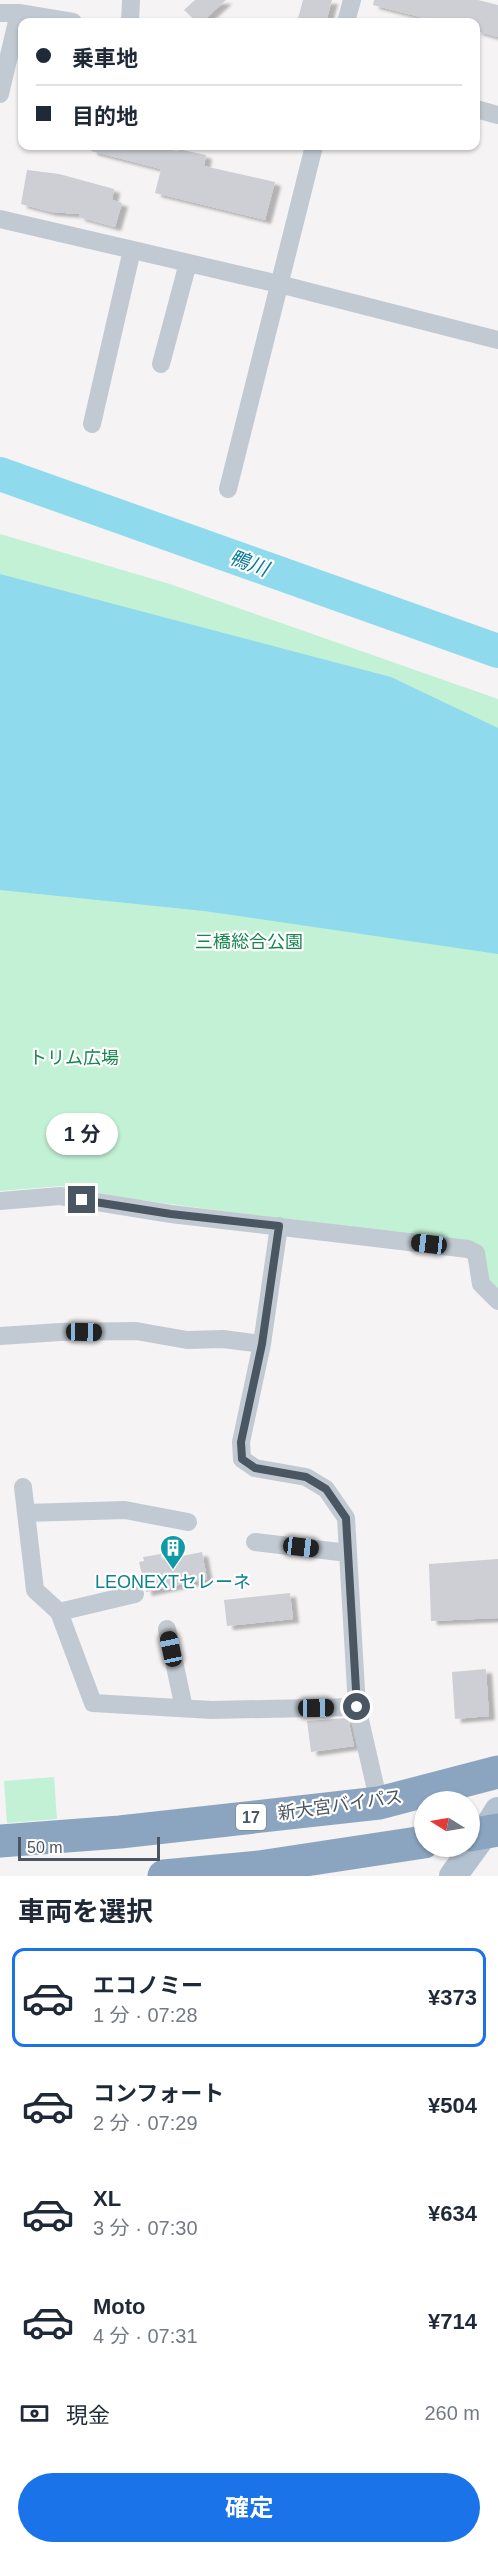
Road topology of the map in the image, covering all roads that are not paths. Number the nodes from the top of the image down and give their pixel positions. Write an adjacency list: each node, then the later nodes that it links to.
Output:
1 (131, 0): 6 (street)
2 (352, 0): 7 (street)
3 (0, 13): 4 (street)
4 (19, 13): 5 (street); 8 (street)
5 (49, 18)
6 (130, 18)
7 (347, 18)
8 (0, 94)
9 (480, 110): 10 (street)
10 (498, 115)
11 (313, 150): 15 (street)
12 (0, 219): 13 (street)
13 (132, 250): 14 (street); 18 (street)
14 (188, 263): 15 (street); 17 (street)
15 (279, 284): 16 (street); 19 (street)
16 (498, 340)
17 (161, 364)
18 (92, 423)
19 (228, 489)
20 (0, 1201): 21 (street)
21 (279, 1226): 22 (street); 24 (street)
22 (498, 1301)
23 (0, 1336): 24 (street)
24 (262, 1344): 29 (street)
25 (23, 1487): 26 (street)
26 (26, 1513): 27 (street); 31 (street)
27 (188, 1522)
28 (255, 1542): 29 (street)
29 (348, 1552): 33 (street)
30 (135, 1594): 31 (street)
31 (59, 1612): 34 (street)
32 (167, 1629): 34 (street)
33 (357, 1707): 34 (street); 36 (street)
34 (184, 1708)
35 (498, 1772): 36 (highway, 新大宮バイパス / 17)
36 (379, 1803): 38 (highway, 新大宮バイパス / 17)
37 (488, 1827): 43 (main road)
38 (0, 1841)
39 (414, 1844): 40 (highway)
40 (259, 1867): 41 (highway); 42 (highway)
41 (165, 1876)
42 (338, 1876)
43 (453, 1876)

